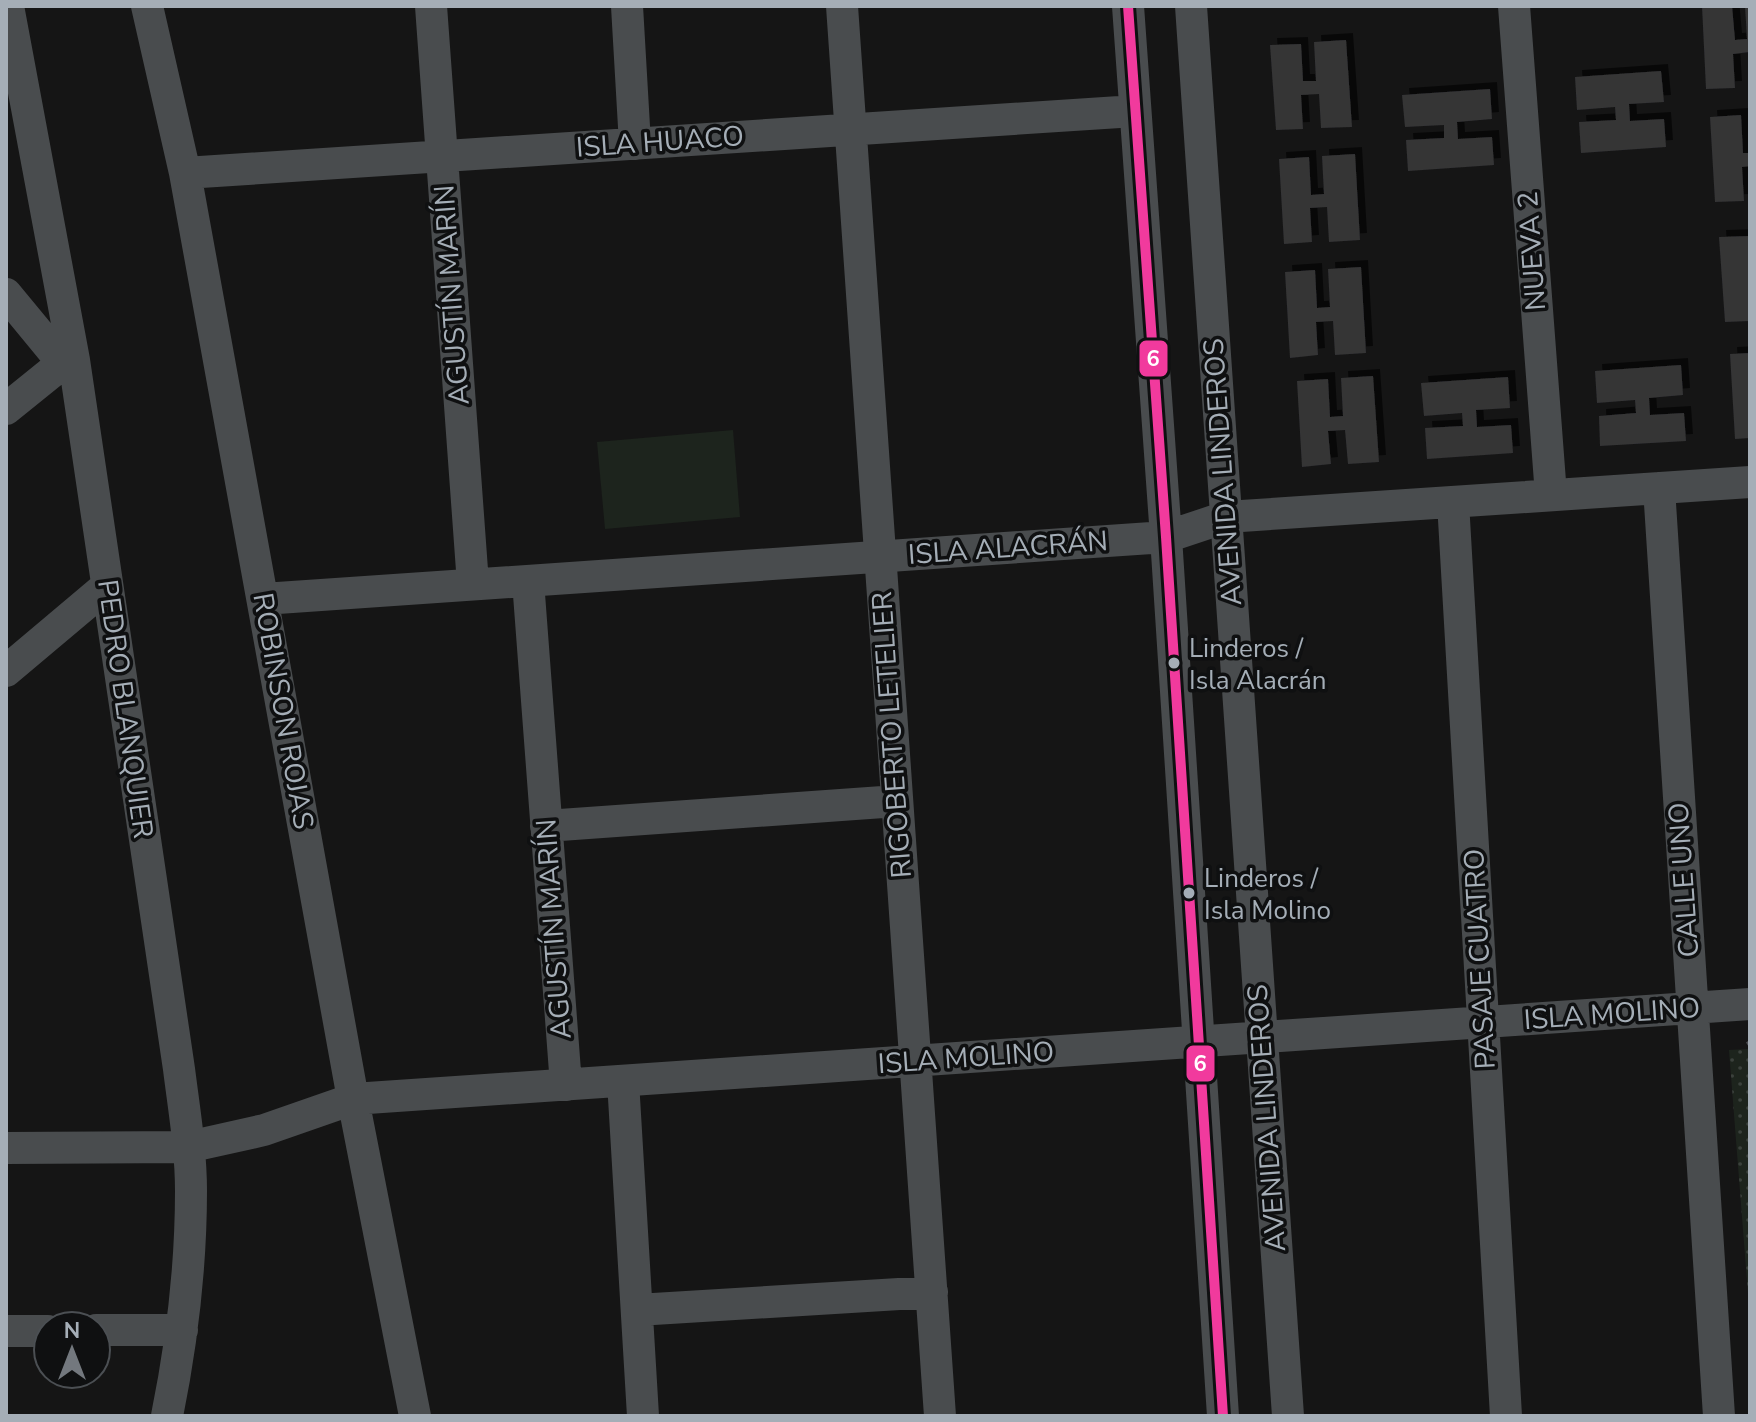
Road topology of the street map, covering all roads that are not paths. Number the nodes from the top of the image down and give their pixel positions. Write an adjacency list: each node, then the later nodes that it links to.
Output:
1 (8, 6): 15 (street, PEDRO BLANQUIER)
2 (147, 6): 13 (street, ROBINSON ROJAS)
3 (431, 6): 12 (street, AGUSTÍN MARÍN)
4 (627, 6): 11 (street)
5 (842, 6): 10 (street, RIGOBERTO LETELIER)
6 (1128, 6): 9 (street)
7 (1191, 6): 21 (street, AVENIDA LINDEROS)
8 (1514, 6): 19 (street, NUEVA 2)
9 (1135, 111): 10 (street, ISLA HUACO); 22 (street)
10 (850, 130): 11 (street, ISLA HUACO); 23 (street, RIGOBERTO LETELIER)
11 (635, 144): 12 (street, ISLA HUACO)
12 (442, 156): 13 (street, ISLA HUACO); 25 (street, AGUSTÍN MARÍN)
13 (185, 173): 27 (street, ROBINSON ROJAS)
14 (6, 294): 15 (street)
15 (68, 361): 16 (street); 26 (street, PEDRO BLANQUIER)
16 (6, 409)
17 (1750, 482): 18 (street, ISLA ALACRÁN)
18 (1659, 488): 19 (street, ISLA ALACRÁN); 32 (street, CALLE UNO)
19 (1551, 495): 20 (street, ISLA ALACRÁN)
20 (1453, 502): 21 (street, ISLA ALACRÁN); 33 (street, PASAJE CUATRO)
21 (1226, 517): 22 (street, ISLA ALACRÁN); 34 (street, AVENIDA LINDEROS)
22 (1166, 537): 23 (street, ISLA ALACRÁN); 35 (street)
23 (880, 556): 24 (street, ISLA ALACRÁN); 29 (street, RIGOBERTO LETELIER)
24 (528, 581): 25 (street, ISLA ALACRÁN); 30 (street, AGUSTÍN MARÍN)
25 (473, 584): 27 (street, ISLA ALACRÁN)
26 (107, 586): 28 (street); 40 (street, PEDRO BLANQUIER)
27 (263, 599): 39 (street, ROBINSON ROJAS)
28 (6, 671)
29 (897, 801): 30 (street); 36 (street, RIGOBERTO LETELIER)
30 (546, 826): 38 (street, AGUSTÍN MARÍN)
31 (1750, 1004): 32 (street, ISLA MOLINO)
32 (1693, 1008): 33 (street, ISLA MOLINO); 55 (street, CALLE UNO)
33 (1484, 1023): 34 (street, ISLA MOLINO); 54 (street, PASAJE CUATRO)
34 (1262, 1038): 35 (street, ISLA MOLINO); 53 (street, AVENIDA LINDEROS)
35 (1198, 1042): 36 (street, ISLA MOLINO); 52 (street)
36 (915, 1061): 37 (street, ISLA MOLINO); 42 (street, RIGOBERTO LETELIER)
37 (623, 1081): 38 (street, ISLA MOLINO); 43 (street)
38 (566, 1085): 39 (street, ISLA MOLINO)
39 (353, 1099): 40 (street, ISLA MOLINO); 49 (street, ROBINSON ROJAS)
40 (188, 1147): 41 (street); 45 (street, PEDRO BLANQUIER)
41 (6, 1148)
42 (932, 1292): 43 (street); 51 (street, RIGOBERTO LETELIER)
43 (637, 1310): 50 (street)
44 (112, 1330): 45 (street)
45 (182, 1330): 48 (street, PEDRO BLANQUIER)
46 (6, 1331): 47 (street)
47 (32, 1331)
48 (167, 1416)
49 (415, 1416)
50 (643, 1416)
51 (940, 1416)
52 (1223, 1416)
53 (1288, 1416)
54 (1506, 1416)
55 (1719, 1416)

